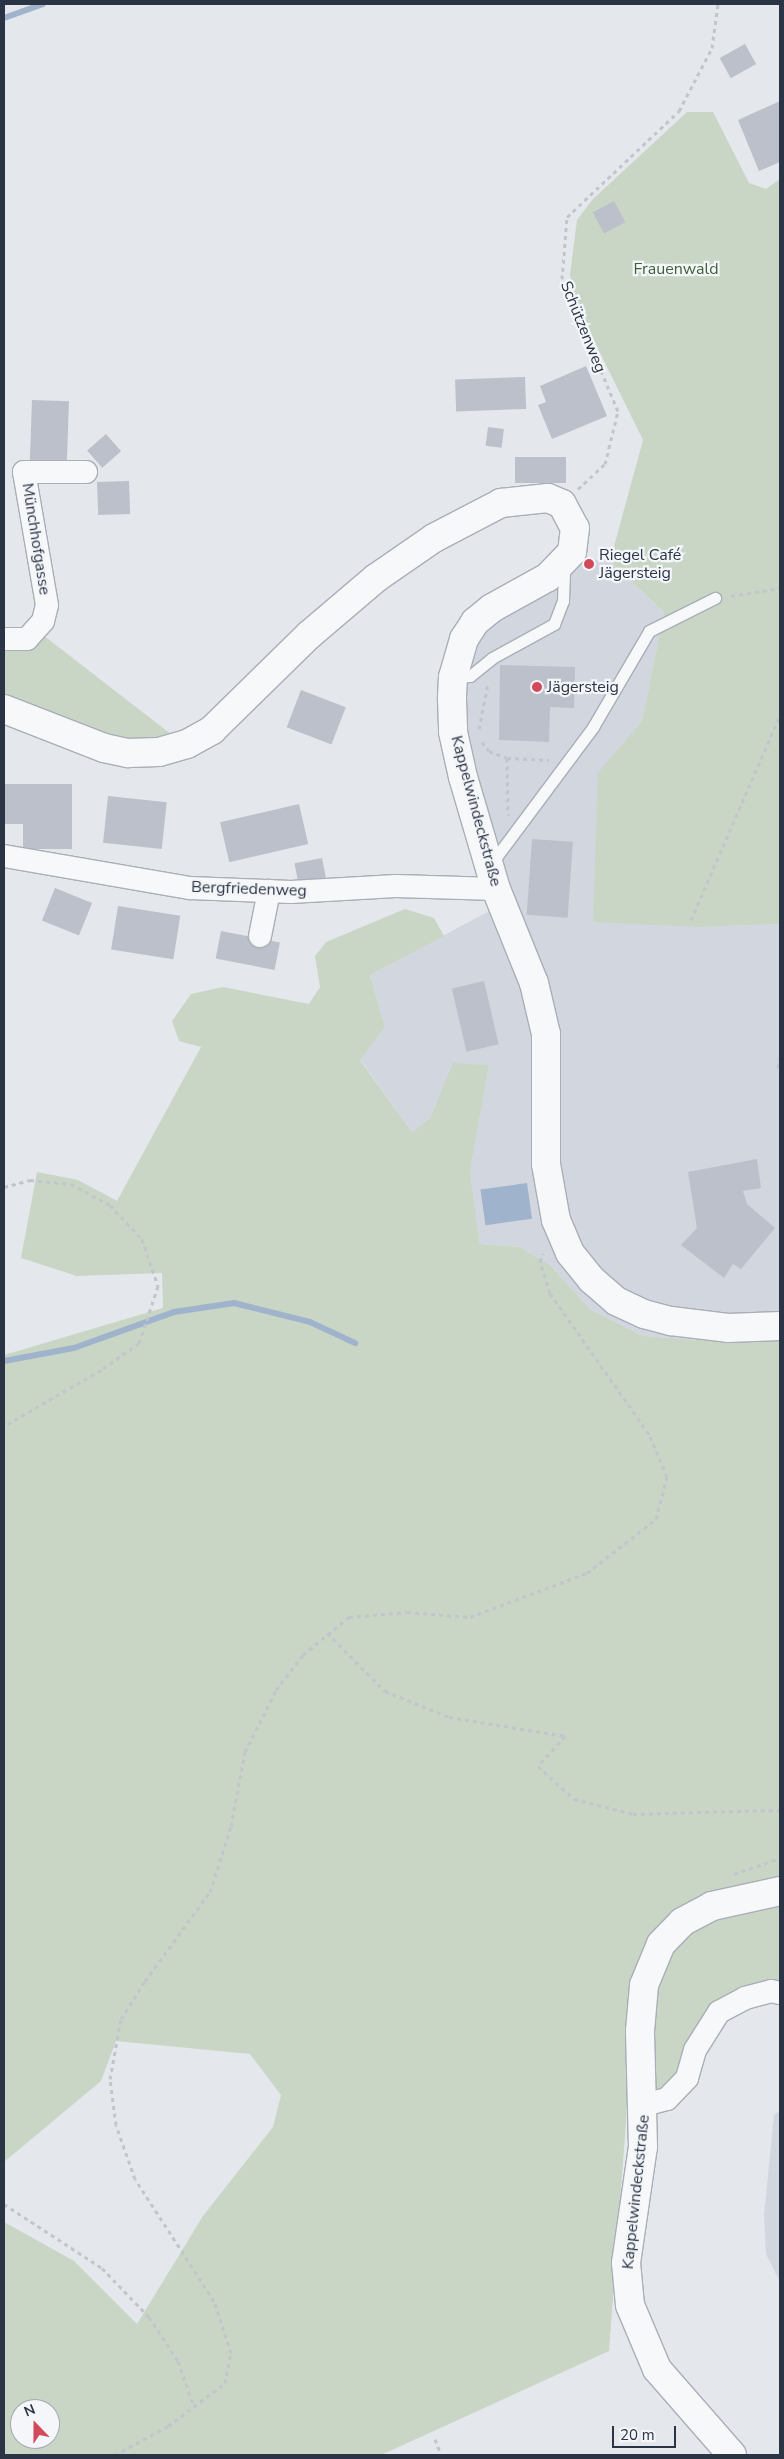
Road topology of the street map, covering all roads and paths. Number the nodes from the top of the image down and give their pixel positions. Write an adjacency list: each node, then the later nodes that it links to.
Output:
1 (718, 4): 3 (path, Schützenweg)
2 (86, 472): 7 (street, Münchhofgasse)
3 (562, 504): 4 (street, Kappelwindeckstraße); 10 (street)
4 (564, 563): 8 (lane); 9 (street, Kappelwindeckstraße)
5 (780, 588): 6 (path)
6 (715, 598): 13 (lane)
7 (4, 639)
8 (492, 658): 9 (lane); 12 (path)
9 (454, 677): 16 (street, Kappelwindeckstraße)
10 (4, 709)
11 (780, 715): 18 (path)
12 (507, 758): 13 (path); 14 (path)
13 (567, 764): 14 (lane)
14 (508, 841): 16 (lane)
15 (4, 856): 17 (street, Bergfriedenweg)
16 (493, 878): 17 (street, Bergfriedenweg); 23 (street, Kappelwindeckstraße)
17 (269, 891): 19 (street)
18 (691, 920)
19 (260, 936)
20 (780, 1057): 21 (path)
21 (778, 1068)
22 (4, 1187): 25 (path)
23 (556, 1220): 24 (street, Kappelwindeckstraße); 26 (path)
24 (780, 1326)
25 (4, 1426)
26 (327, 1633): 27 (path); 32 (path)
27 (780, 1810)
28 (780, 1890): 30 (street, Kappelwindeckstraße)
29 (780, 1993): 30 (street, Kappelwindeckstraße)
30 (644, 2105): 36 (street, Kappelwindeckstraße)
31 (4, 2204): 32 (path)
32 (193, 2404): 34 (path)
33 (435, 2439): 35 (path)
34 (115, 2455)
35 (441, 2455)
36 (732, 2455)

